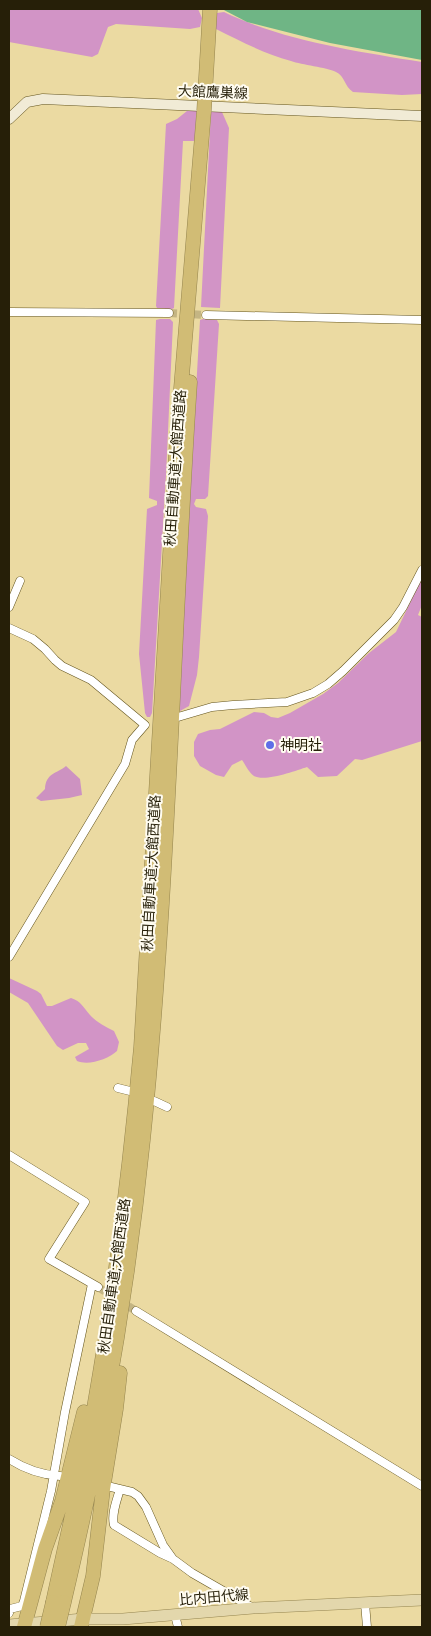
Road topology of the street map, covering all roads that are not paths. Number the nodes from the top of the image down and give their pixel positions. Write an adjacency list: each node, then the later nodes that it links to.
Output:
1 (210, 9): 2 (highway, 秋田自動車道;大館西道路, bridge)
2 (204, 112): 20 (highway, 秋田自動車道;大館西道路); 21 (highway, 秋田自動車道;大館西道路)
3 (422, 116): 4 (main road, 大館鷹巣線)
4 (9, 119)
5 (9, 312): 6 (street)
6 (169, 314)
7 (206, 315): 8 (street)
8 (422, 320)
9 (422, 570): 13 (street)
10 (20, 581): 11 (street)
11 (9, 607)
12 (9, 628): 14 (street)
13 (178, 717)
14 (9, 958)
15 (118, 1088): 16 (street)
16 (130, 1091)
17 (154, 1101): 18 (street)
18 (167, 1107)
19 (9, 1155): 24 (street)
20 (126, 1193): 30 (highway, 秋田自動車道;大館西道路); 37 (highway)
21 (129, 1256): 30 (highway, 秋田自動車道;大館西道路); 35 (highway)
22 (136, 1311): 26 (street)
23 (9, 1459): 24 (street)
24 (56, 1475): 33 (street)
25 (107, 1486): 27 (street)
26 (422, 1486)
27 (120, 1489): 28 (street); 28 (street)
28 (173, 1559): 32 (street)
29 (422, 1600): 31 (main road, 比内田代線)
30 (59, 1602): 38 (highway, 秋田自動車道;大館西道路, bridge); 39 (highway, 秋田自動車道;大館西道路, bridge)
31 (365, 1603): 32 (main road, 比内田代線); 41 (street)
32 (253, 1608): 34 (main road, 比内田代線)
33 (9, 1612)
34 (175, 1615): 35 (main road, 比内田代線); 40 (street)
35 (83, 1623): 37 (main road, 比内田代線)
36 (9, 1625): 37 (main road, 比内田代線)
37 (24, 1626)
38 (47, 1627)
39 (58, 1627)
40 (178, 1627)
41 (367, 1627)

